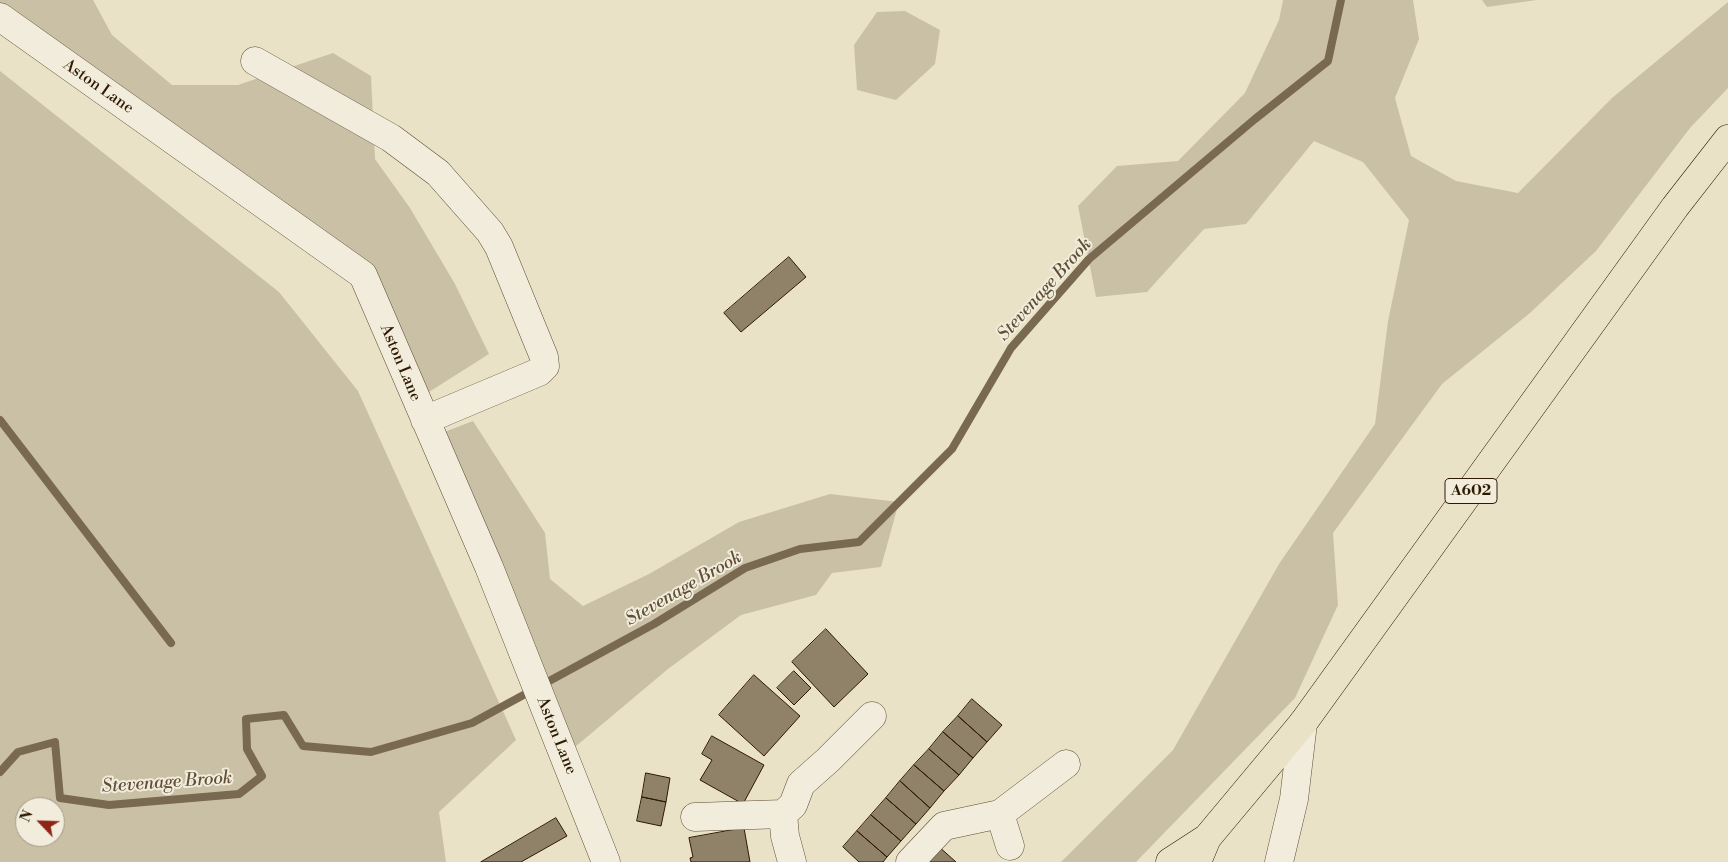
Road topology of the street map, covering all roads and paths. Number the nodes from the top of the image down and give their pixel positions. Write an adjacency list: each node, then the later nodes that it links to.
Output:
1 (0, 17): 4 (street, Aston Lane)
2 (255, 61): 4 (street)
3 (1728, 139): 6 (highway, A602)
4 (425, 420): 13 (street, Aston Lane)
5 (872, 716): 8 (street)
6 (1304, 723): 12 (highway, A602); 17 (street)
7 (1066, 764): 9 (street)
8 (783, 814): 10 (street); 14 (street)
9 (1000, 814): 11 (street); 15 (street)
10 (696, 817)
11 (1010, 846)
12 (1202, 850): 16 (highway, A602)
13 (606, 862)
14 (792, 862)
15 (910, 862)
16 (1170, 862)
17 (1279, 862)

